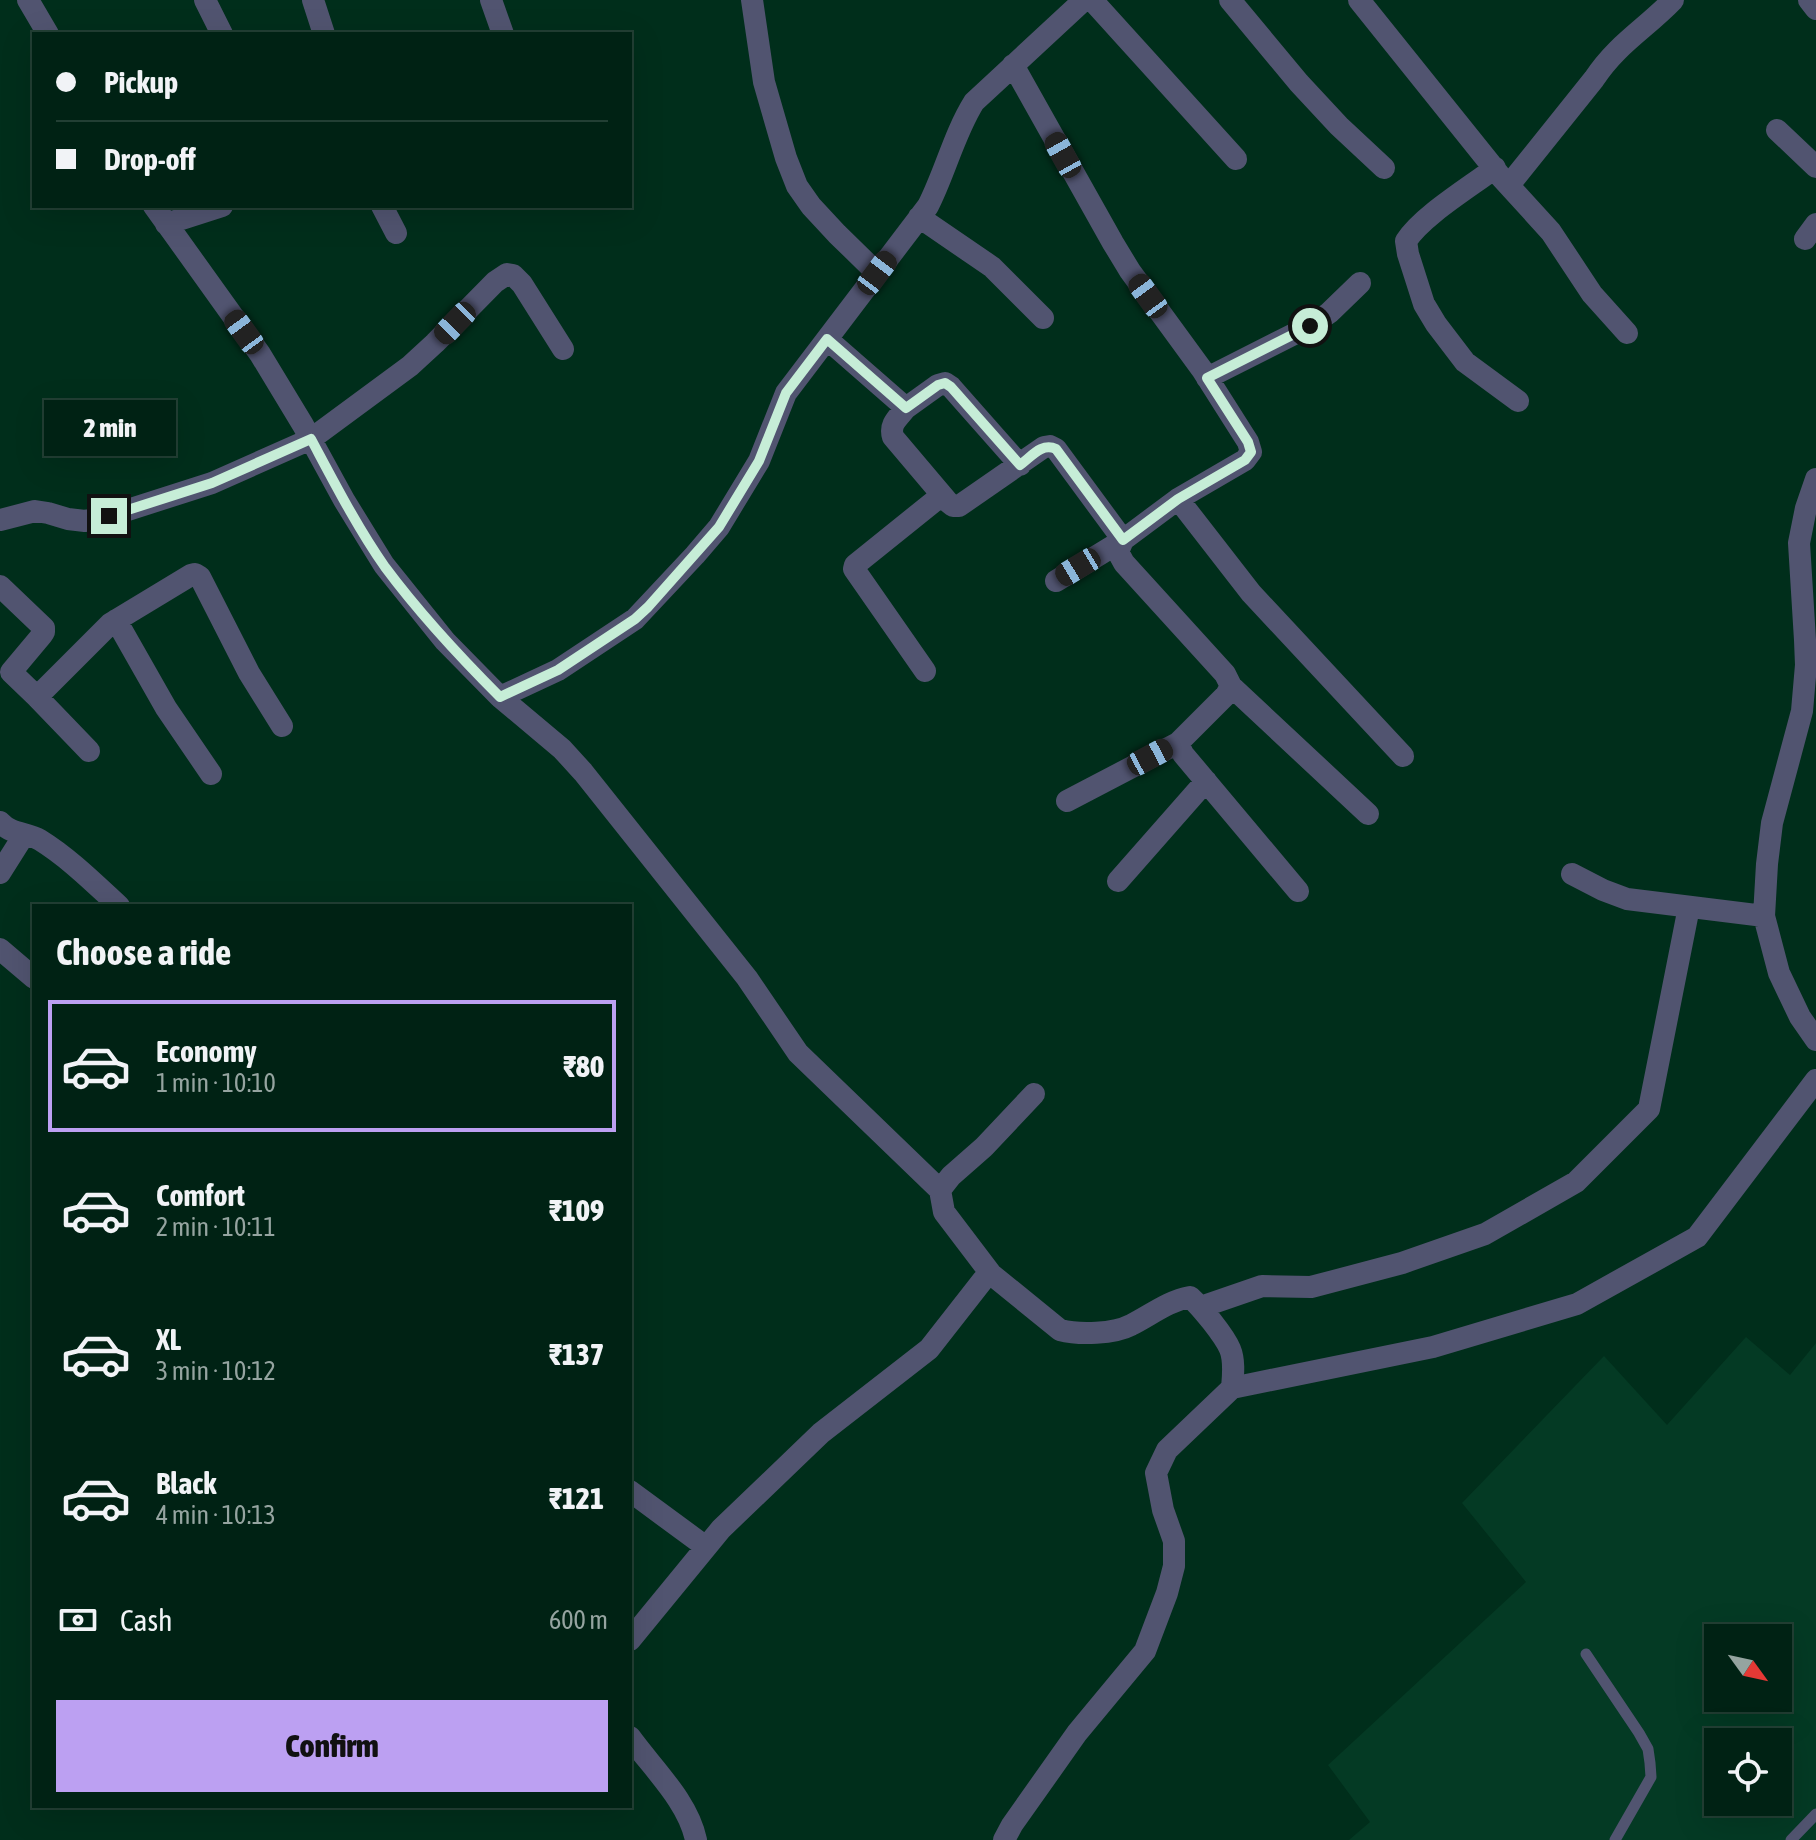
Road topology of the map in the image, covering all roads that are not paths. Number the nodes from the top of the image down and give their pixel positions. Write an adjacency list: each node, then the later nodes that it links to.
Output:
1 (28, 0): 13 (street)
2 (205, 0): 14 (street)
3 (313, 0): 15 (street)
4 (491, 0): 16 (street)
5 (752, 0): 28 (street)
6 (1084, 0): 17 (street)
7 (1092, 0): 19 (street)
8 (1230, 0): 21 (street)
9 (1359, 0): 22 (street)
10 (1673, 0): 22 (street)
11 (1809, 0): 12 (street)
12 (1816, 9)
13 (47, 32)
14 (221, 32)
15 (323, 32)
16 (502, 32)
17 (1013, 65): 26 (street); 34 (street)
18 (1777, 130): 20 (street)
19 (1236, 159)
20 (1816, 167)
21 (1384, 168)
22 (1502, 176): 31 (street); 35 (street)
23 (208, 208): 25 (street)
24 (383, 208): 27 (street)
25 (160, 215): 37 (street)
26 (919, 217): 28 (street); 30 (street)
27 (396, 233)
28 (877, 273): 32 (street)
29 (1360, 283): 34 (street)
30 (1043, 318)
31 (1627, 333)
32 (827, 339): 36 (street); 50 (street)
33 (563, 349): 37 (street)
34 (1207, 378): 41 (street)
35 (1518, 401)
36 (906, 408): 38 (street); 40 (street)
37 (311, 439): 42 (street); 50 (street)
38 (1020, 465): 40 (street); 43 (street)
39 (1816, 479): 67 (street)
40 (942, 495): 47 (street)
41 (1178, 499): 43 (street); 54 (street)
42 (0, 520)
43 (1123, 540): 44 (street); 48 (street)
44 (1056, 581)
45 (0, 586): 49 (street)
46 (116, 620): 49 (street); 51 (street); 55 (street)
47 (925, 671)
48 (1231, 686): 52 (street); 58 (street)
49 (37, 697): 53 (street)
50 (500, 697): 73 (street)
51 (282, 726)
52 (1178, 743): 56 (street); 57 (street)
53 (89, 751)
54 (1403, 756)
55 (211, 774)
56 (1206, 781): 63 (street); 64 (street)
57 (1067, 801)
58 (1368, 814)
59 (0, 822): 60 (street)
60 (24, 835): 61 (street); 65 (street)
61 (0, 873)
62 (1572, 874): 66 (street)
63 (1118, 881)
64 (1298, 891)
65 (117, 904)
66 (1689, 907): 67 (street); 75 (street)
67 (1764, 916): 70 (street)
68 (0, 949): 69 (street)
69 (32, 976)
70 (1816, 1040)
71 (1816, 1080): 76 (street)
72 (1034, 1094): 73 (street)
73 (940, 1190): 74 (street)
74 (991, 1274): 75 (street); 78 (street)
75 (1201, 1307): 76 (street)
76 (1232, 1388): 84 (street)
77 (632, 1492): 78 (street)
78 (706, 1547): 79 (street)
79 (634, 1626)
80 (1586, 1654): 85 (lane)
81 (632, 1740): 83 (street)
82 (1816, 1814): 86 (lane)
83 (696, 1840)
84 (1004, 1840)
85 (1615, 1840)
86 (1791, 1840)

